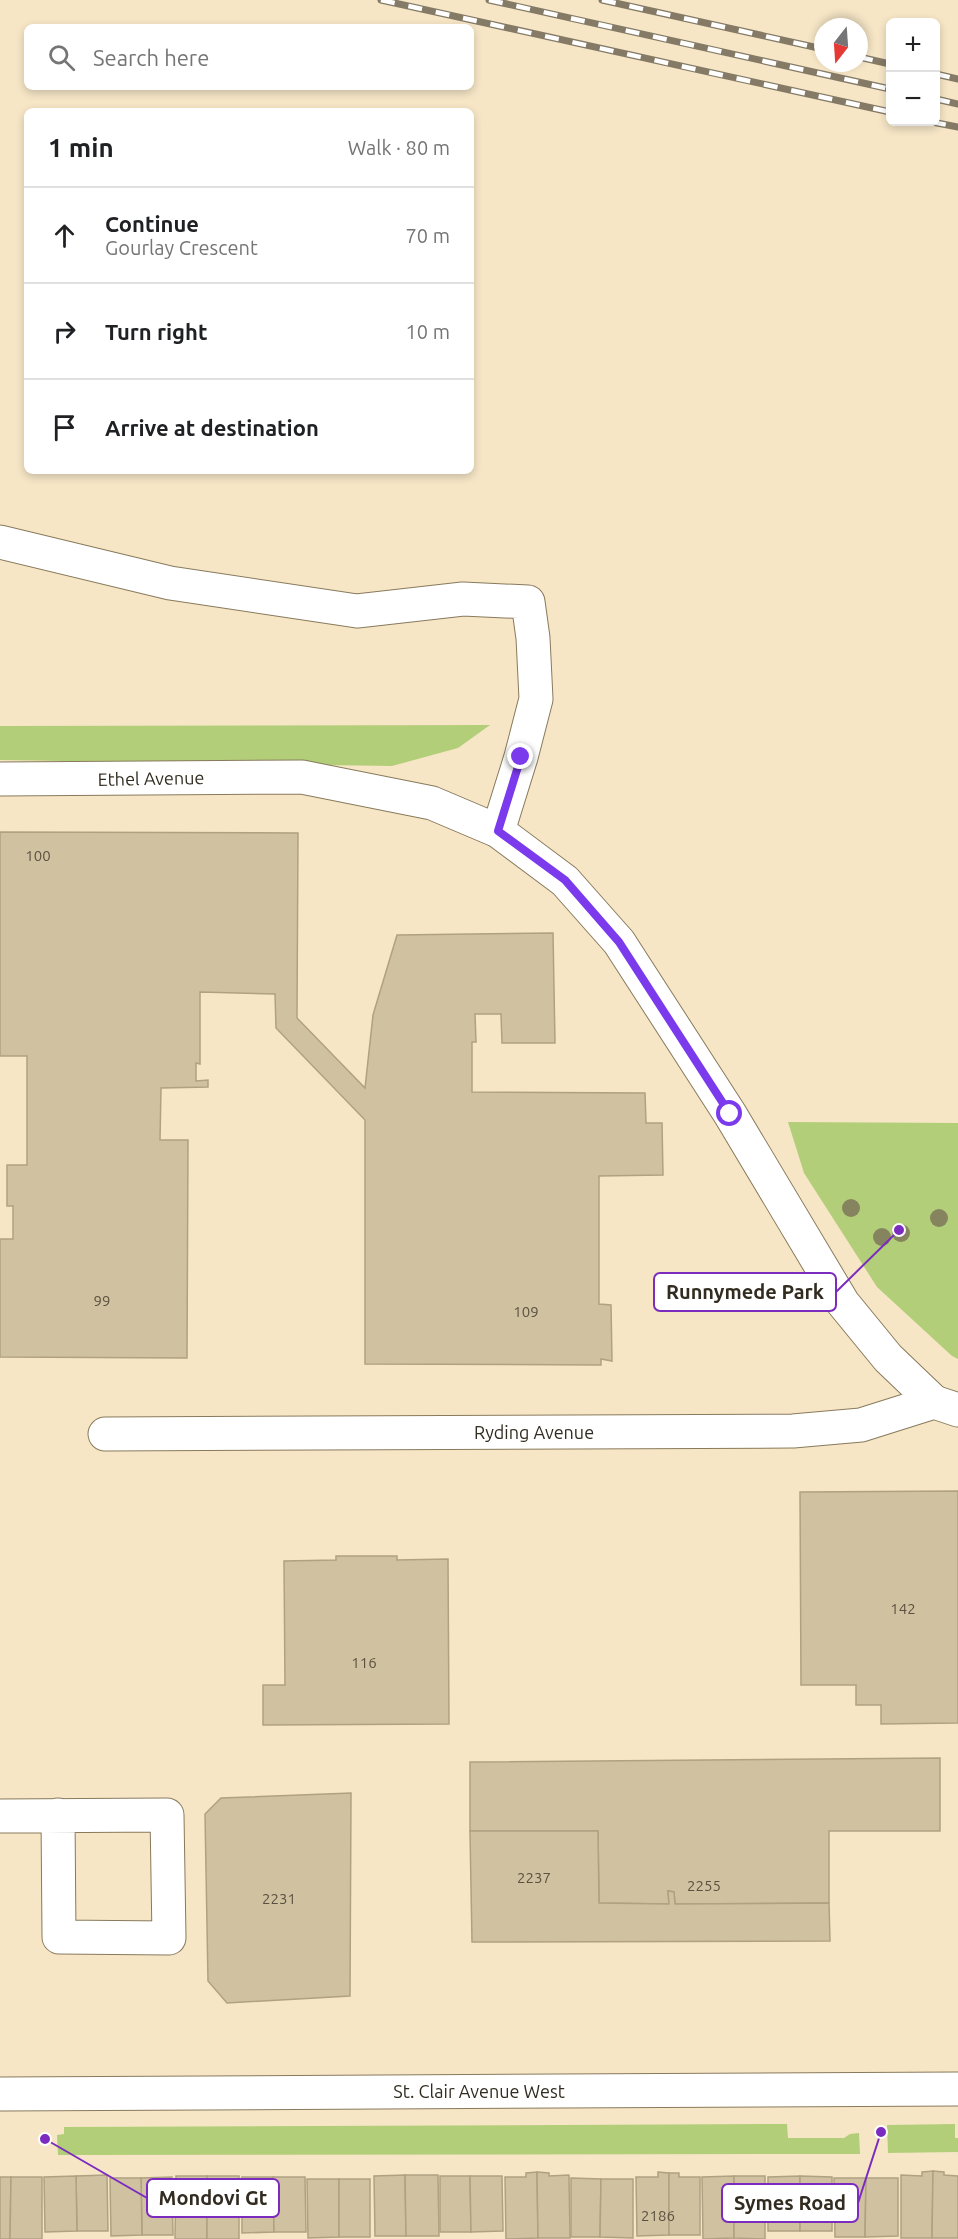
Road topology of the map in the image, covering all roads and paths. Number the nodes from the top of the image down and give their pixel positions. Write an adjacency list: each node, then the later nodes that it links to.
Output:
1 (0, 542): 3 (street)
2 (0, 780): 3 (street, Ethel Avenue)
3 (498, 831): 4 (street, Ethel Avenue)
4 (946, 1406): 5 (street, Ryding Avenue)
5 (105, 1434)
6 (58, 1815): 6 (street); 7 (street)
7 (0, 1816)
8 (958, 2089): 9 (street, St. Clair Avenue West)
9 (0, 2094)

